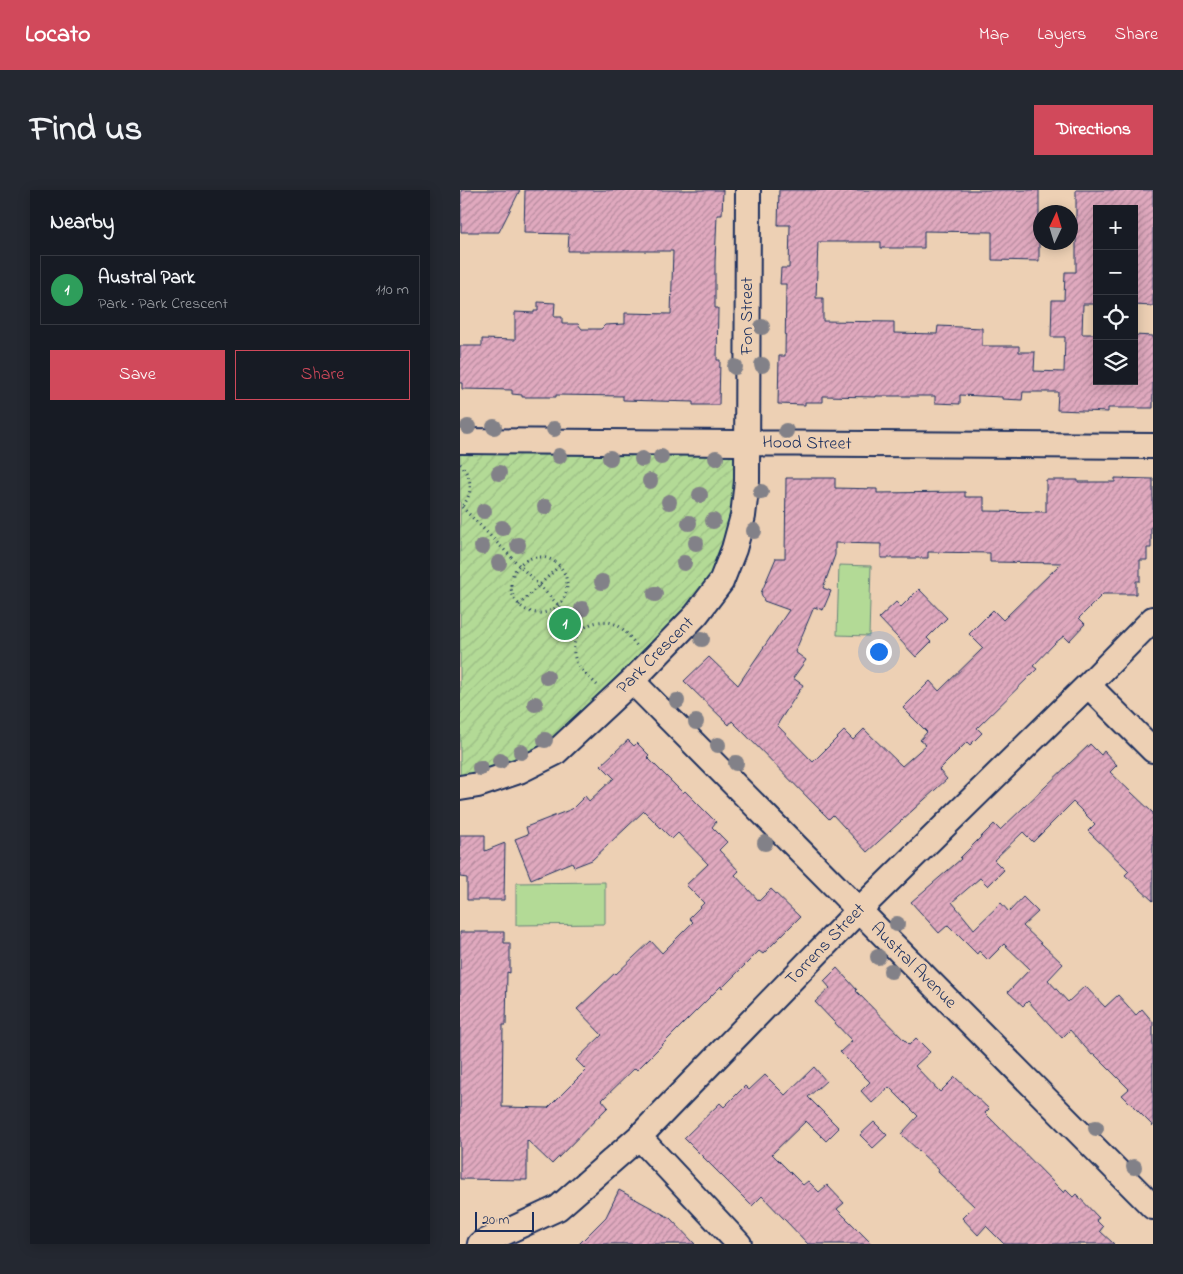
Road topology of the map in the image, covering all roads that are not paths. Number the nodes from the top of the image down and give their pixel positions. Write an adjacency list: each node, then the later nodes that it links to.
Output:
1 (748, 190): 3 (street, Fon Street)
2 (460, 441): 3 (street, Hood Street)
3 (747, 443): 4 (street, Hood Street); 6 (street, Park Crescent)
4 (1153, 446)
5 (1153, 619): 7 (street, Torrens Street)
6 (632, 681): 9 (street, Park Crescent); 10 (street, Austral Avenue)
7 (1088, 685): 8 (street); 10 (street, Torrens Street)
8 (1153, 750)
9 (460, 788)
10 (858, 911): 11 (street, Torrens Street); 12 (street, Austral Avenue)
11 (639, 1137): 13 (street, Torrens Street); 14 (street)
12 (1153, 1207)
13 (480, 1244)
14 (739, 1244)

